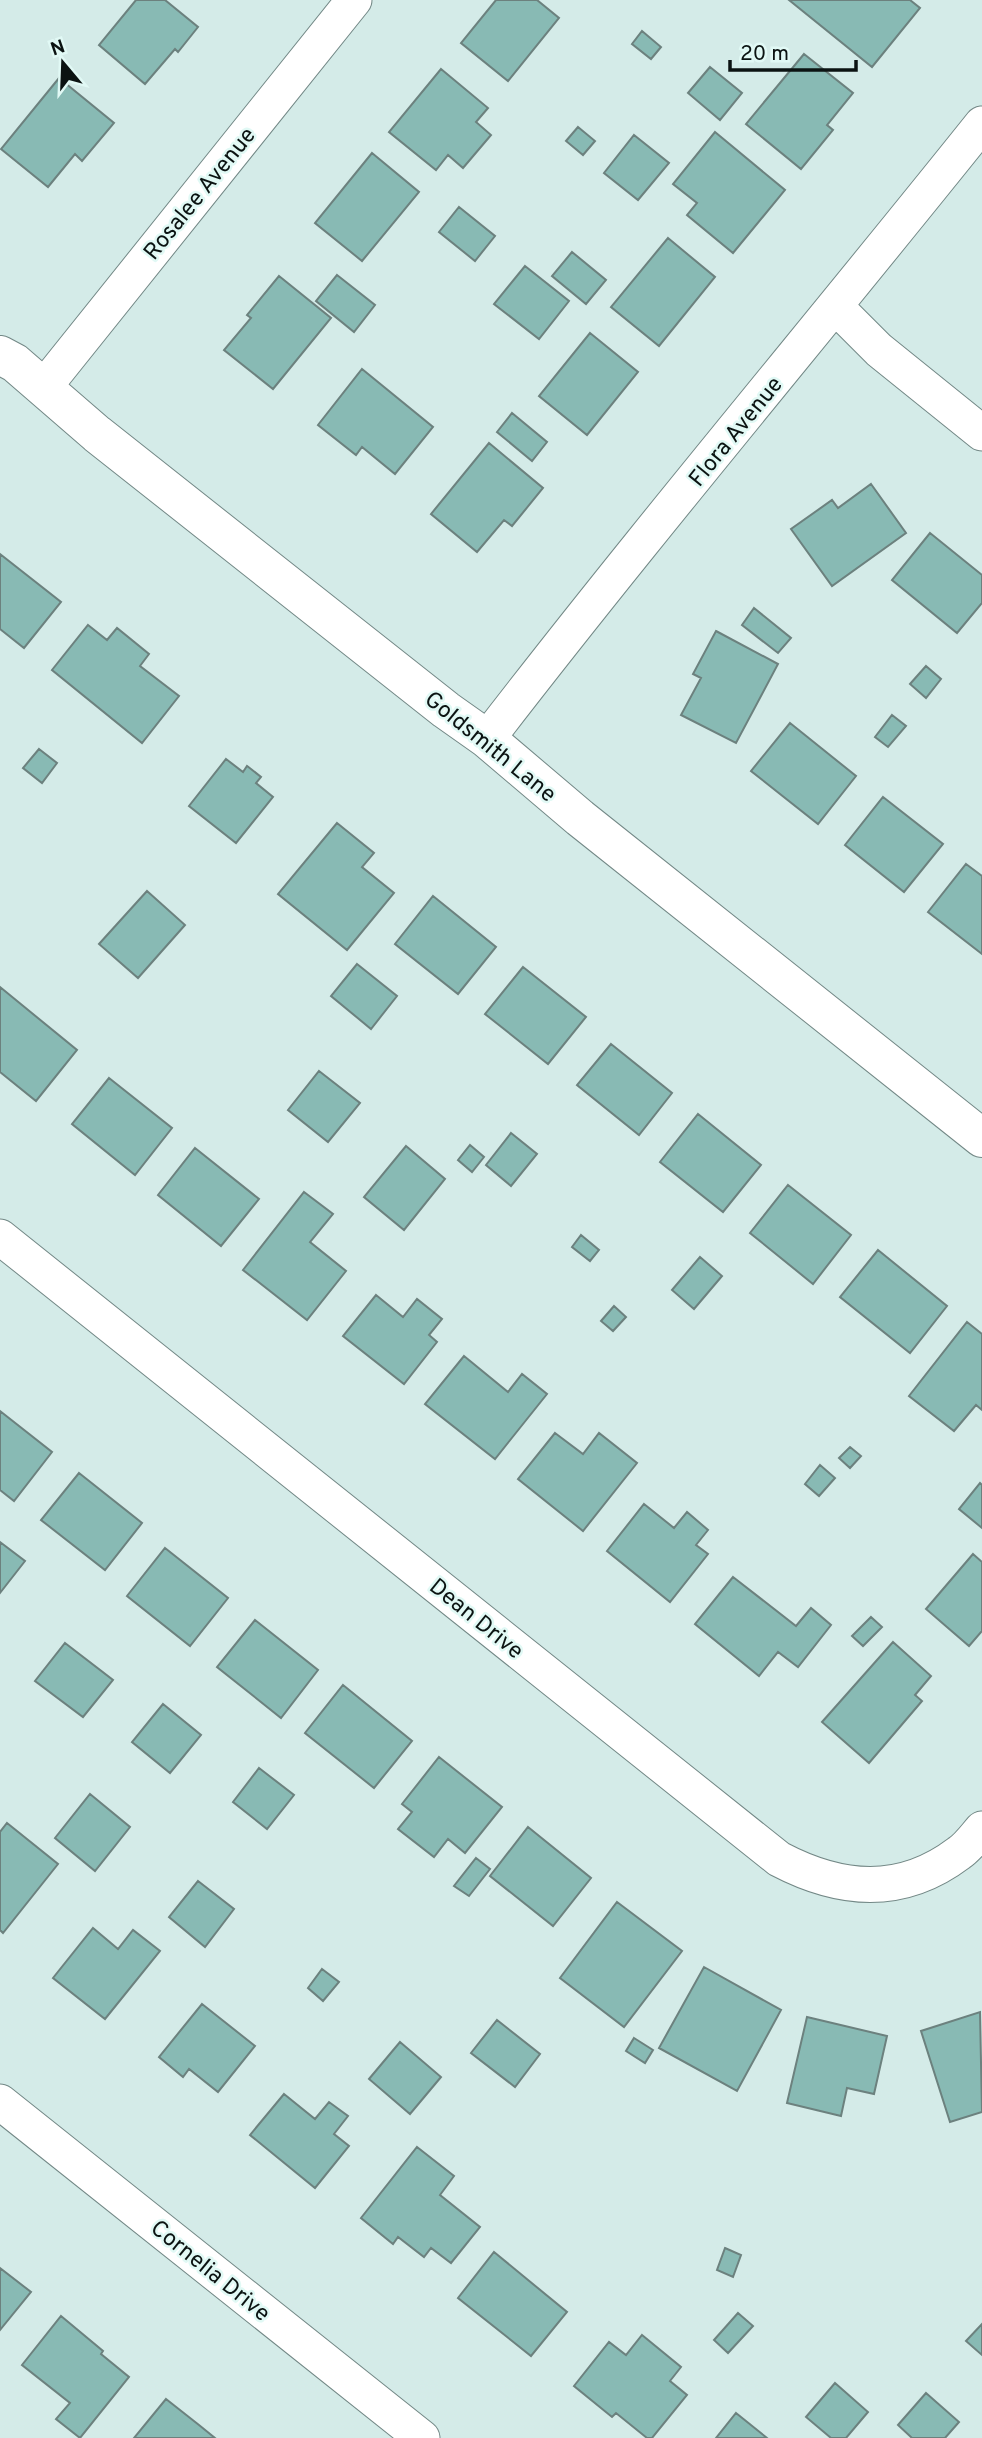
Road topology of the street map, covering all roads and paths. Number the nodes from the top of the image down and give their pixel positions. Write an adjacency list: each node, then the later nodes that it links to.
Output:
1 (354, 0): 5 (street, Rosalee Avenue)
2 (982, 124): 3 (street, Flora Avenue)
3 (836, 307): 6 (street); 7 (street, Flora Avenue)
4 (0, 355): 5 (street, Goldsmith Lane)
5 (44, 387): 7 (street, Goldsmith Lane)
6 (982, 433)
7 (488, 738): 8 (street, Goldsmith Lane)
8 (982, 1138)
9 (0, 1237): 10 (street, Dean Drive)
10 (982, 1829)
11 (0, 2102): 12 (street, Cornelia Drive)
12 (422, 2438)

